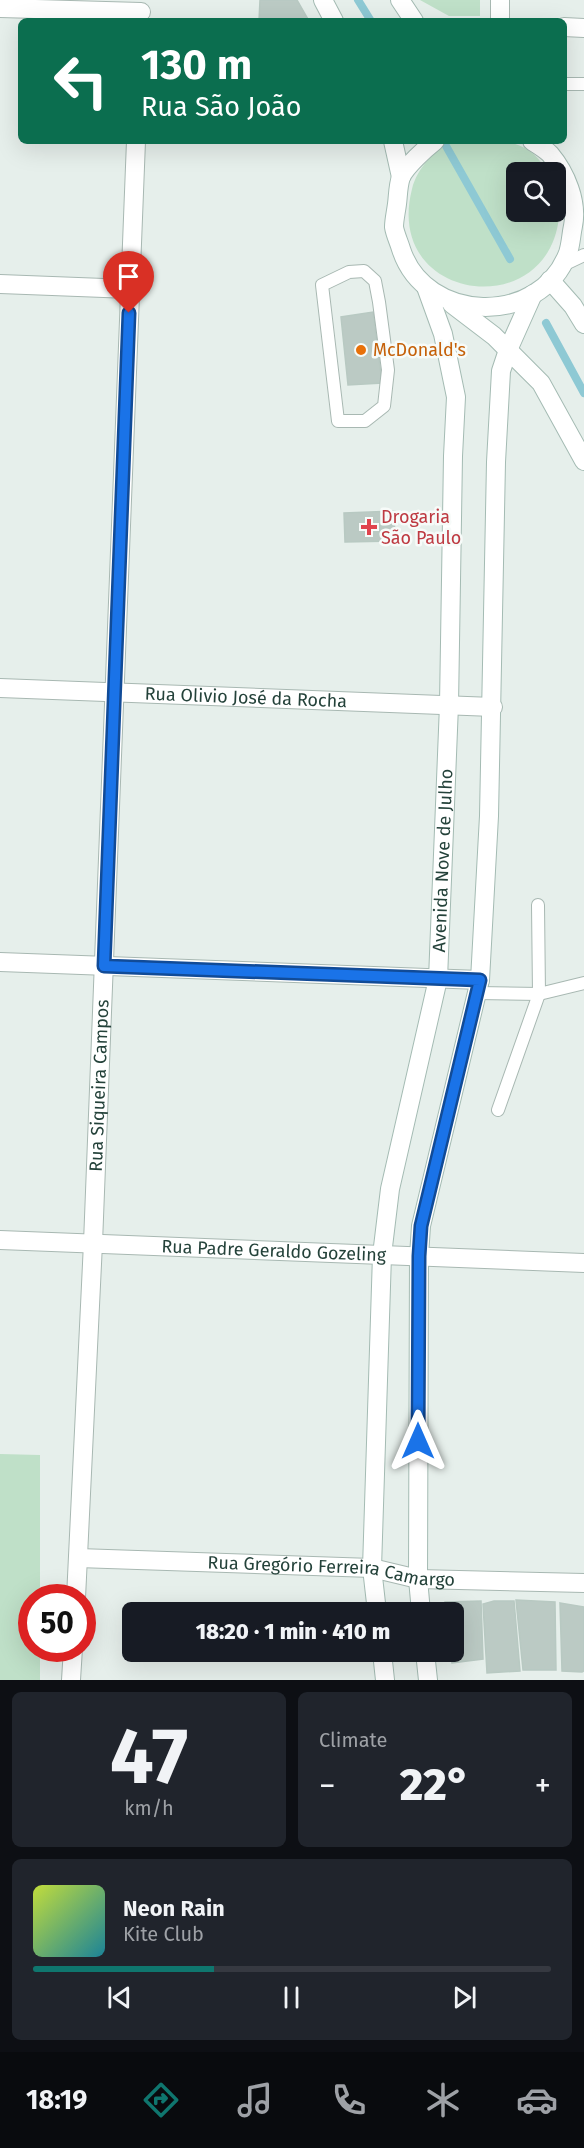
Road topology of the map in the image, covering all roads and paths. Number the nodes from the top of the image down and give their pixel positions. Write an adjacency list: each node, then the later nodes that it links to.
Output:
1 (323, 0): 6 (street)
2 (400, 0): 7 (street)
3 (500, 0): 8 (street)
4 (0, 8): 5 (street)
5 (141, 11)
6 (332, 18)
7 (412, 18)
8 (500, 18)
9 (567, 27): 10 (street)
10 (584, 28)
11 (567, 84): 12 (lane)
12 (584, 84)
13 (136, 144): 23 (street, Rua Siqueira Campos)
14 (394, 144): 17 (street)
15 (431, 144): 17 (street)
16 (536, 144): 19 (street)
17 (401, 177): 22 (street)
18 (584, 255): 19 (lane)
19 (555, 273): 24 (street); 26 (street)
20 (0, 284): 23 (street)
21 (321, 285): 21 (lane)
22 (426, 287): 25 (street); 31 (street, Avenida Nove de Julho)
23 (130, 289): 30 (street, Rua Siqueira Campos)
24 (533, 294): 25 (street); 27 (street)
25 (447, 300): 27 (street)
26 (584, 324)
27 (508, 350): 28 (street); 32 (street)
28 (584, 461)
29 (0, 688): 30 (street, Rua Olivio José da Rocha)
30 (114, 693): 31 (street, Rua Olivio José da Rocha); 35 (street, Rua Siqueira Campos)
31 (449, 705): 32 (street, Rua Olivio José da Rocha); 36 (street, Avenida Nove de Julho)
32 (493, 707): 38 (street)
33 (538, 905): 39 (lane)
34 (0, 962): 35 (street)
35 (104, 966): 36 (street); 42 (street, Rua Siqueira Campos)
36 (438, 979): 38 (street); 43 (street, Avenida Nove de Julho)
37 (584, 983): 39 (lane)
38 (478, 986): 39 (lane); 44 (street)
39 (539, 994): 40 (lane)
40 (498, 1110)
41 (0, 1240): 42 (street, Rua Padre Geraldo Gozeling)
42 (93, 1244): 43 (street, Rua Padre Geraldo Gozeling); 46 (street, Rua Siqueira Campos)
43 (382, 1255): 44 (street, Rua Padre Geraldo Gozeling); 47 (street, Avenida Nove de Julho)
44 (419, 1256): 45 (street, Rua Padre Geraldo Gozeling); 48 (street)
45 (584, 1263)
46 (78, 1558): 47 (street, Rua Gregório Ferreira Camargo); 50 (street, Rua Siqueira Campos)
47 (372, 1568): 48 (street, Rua Gregório Ferreira Camargo); 51 (street, Avenida Nove de Julho)
48 (418, 1579): 49 (street, Rua Gregório Ferreira Camargo); 52 (street)
49 (584, 1583)
50 (77, 1584)
51 (376, 1602)
52 (420, 1602)
53 (72, 1662): 56 (street)
54 (383, 1662): 57 (street)
55 (426, 1662): 58 (street)
56 (71, 1680)
57 (385, 1680)
58 (428, 1680)

